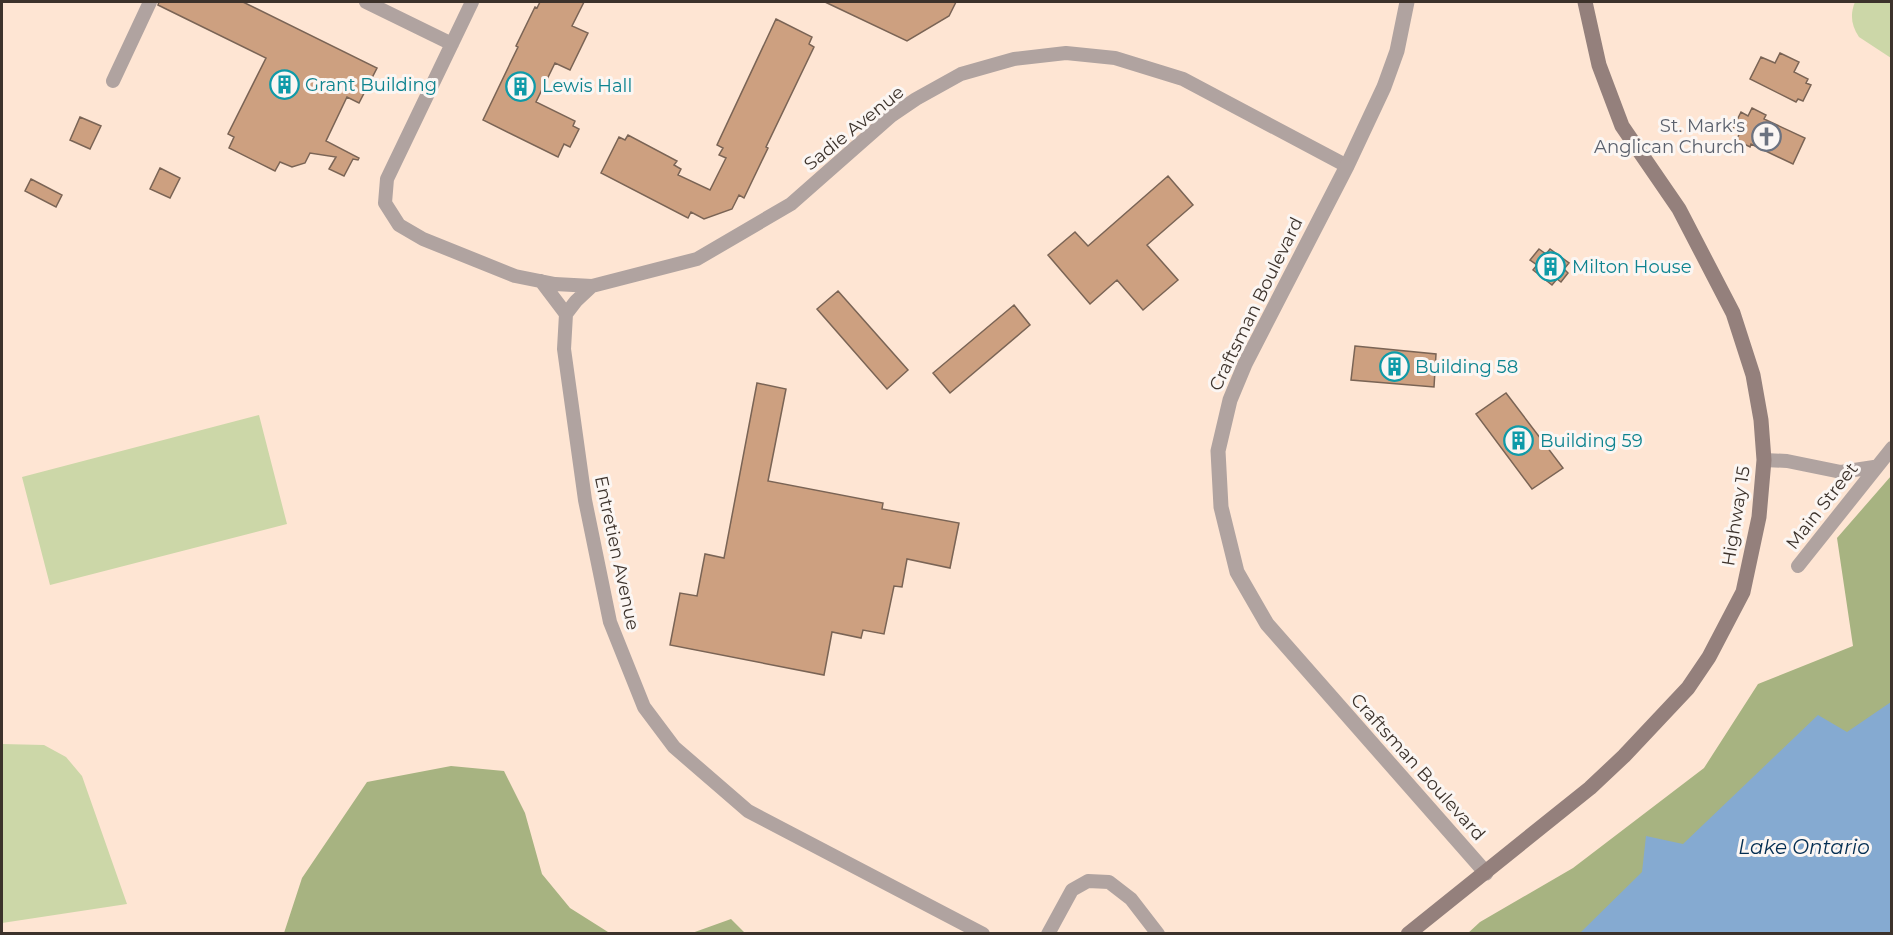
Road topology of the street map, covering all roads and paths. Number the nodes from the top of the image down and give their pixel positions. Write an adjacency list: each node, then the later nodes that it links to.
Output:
1 (150, 2): 7 (street)
2 (366, 2): 6 (street)
3 (472, 2): 6 (street)
4 (1407, 2): 8 (street, Craftsman Boulevard)
5 (1585, 2): 13 (main road, Highway 15)
6 (452, 44): 9 (street)
7 (113, 81)
8 (1347, 166): 10 (street, Sadie Avenue); 16 (street, Craftsman Boulevard)
9 (541, 281): 10 (street); 11 (street)
10 (592, 286): 11 (street)
11 (566, 314): 17 (street, Entretien Avenue)
12 (1892, 448): 14 (street, Main Street)
13 (1764, 460): 14 (street, Main Street); 16 (main road, Highway 15)
14 (1874, 467): 15 (street, Main Street)
15 (1798, 566)
16 (1486, 873): 20 (main road, Highway 15)
17 (983, 933)
18 (1048, 933): 19 (street)
19 (1158, 933)
20 (1408, 933)

